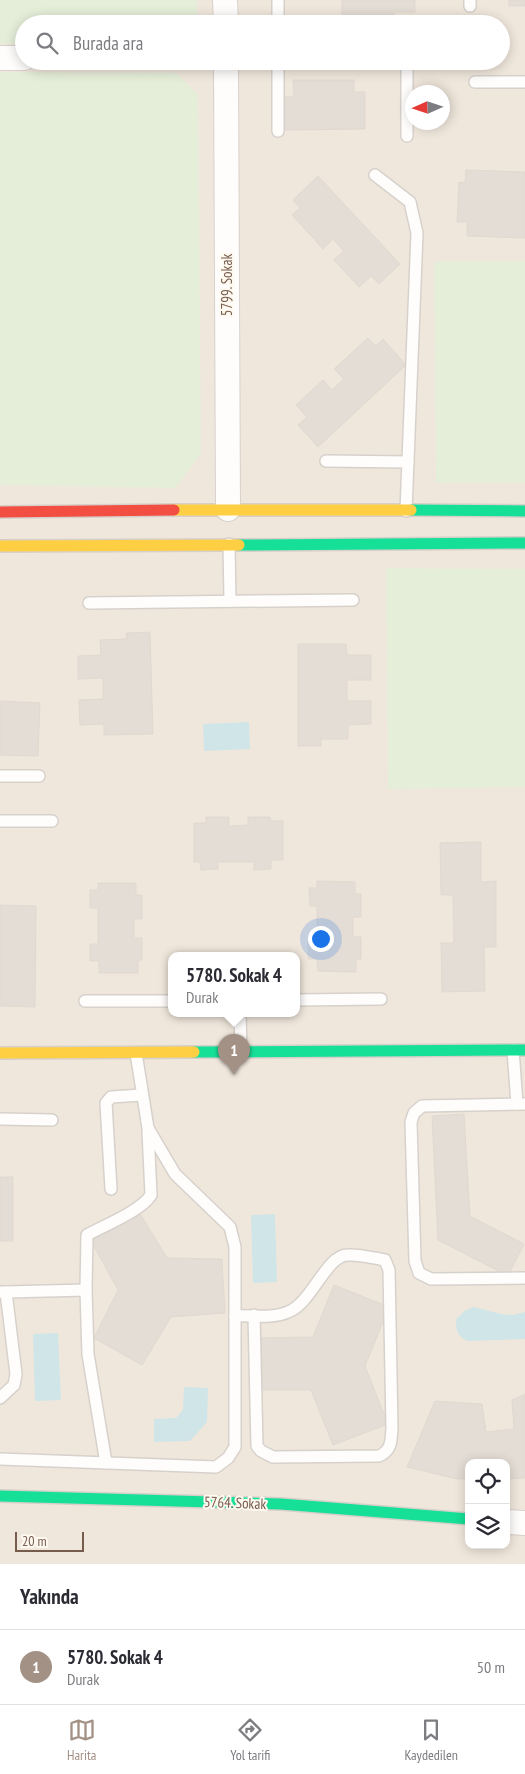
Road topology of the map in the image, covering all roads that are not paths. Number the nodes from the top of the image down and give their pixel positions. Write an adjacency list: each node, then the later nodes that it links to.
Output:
1 (225, 0): 3 (street)
2 (278, 0): 4 (lane)
3 (226, 15)
4 (278, 15)
5 (0, 58): 6 (street)
6 (15, 58)
7 (226, 70): 17 (street, 5799. Sokak)
8 (278, 70): 12 (lane)
9 (407, 70): 13 (lane)
10 (475, 82): 11 (lane)
11 (525, 82)
12 (278, 131)
13 (408, 136)
14 (375, 175): 16 (lane)
15 (326, 461): 16 (lane)
16 (408, 462): 18 (lane)
17 (228, 509): 18 (street); 20 (street)
18 (406, 510): 19 (street)
19 (525, 511)
20 (0, 512)
21 (525, 543): 22 (street)
22 (229, 544): 23 (street); 25 (lane)
23 (0, 546)
24 (353, 600): 25 (lane)
25 (230, 601): 26 (lane)
26 (89, 603)
27 (0, 776): 28 (lane)
28 (39, 776)
29 (0, 820): 30 (lane)
30 (52, 820)
31 (381, 999): 32 (lane)
32 (300, 1000)
33 (85, 1001): 34 (lane)
34 (168, 1001)
35 (240, 1017): 38 (lane)
36 (513, 1050): 37 (street); 38 (street); 42 (lane)
37 (525, 1050)
38 (241, 1052): 40 (street)
39 (0, 1053): 40 (street)
40 (136, 1053): 41 (lane)
41 (142, 1095): 45 (lane); 46 (lane)
42 (521, 1104): 47 (lane)
43 (0, 1119): 44 (lane)
44 (52, 1120)
45 (148, 1128): 48 (lane); 51 (lane)
46 (110, 1189)
47 (525, 1278)
48 (86, 1290): 49 (lane); 54 (lane)
49 (3, 1292): 52 (lane)
50 (254, 1315): 50 (lane); 51 (lane)
51 (235, 1316): 54 (lane)
52 (0, 1398)
53 (0, 1459): 54 (lane)
54 (106, 1463)
55 (0, 1496): 56 (street, 5764. Sokak)
56 (465, 1519)
57 (510, 1522): 58 (street)
58 (525, 1523)

